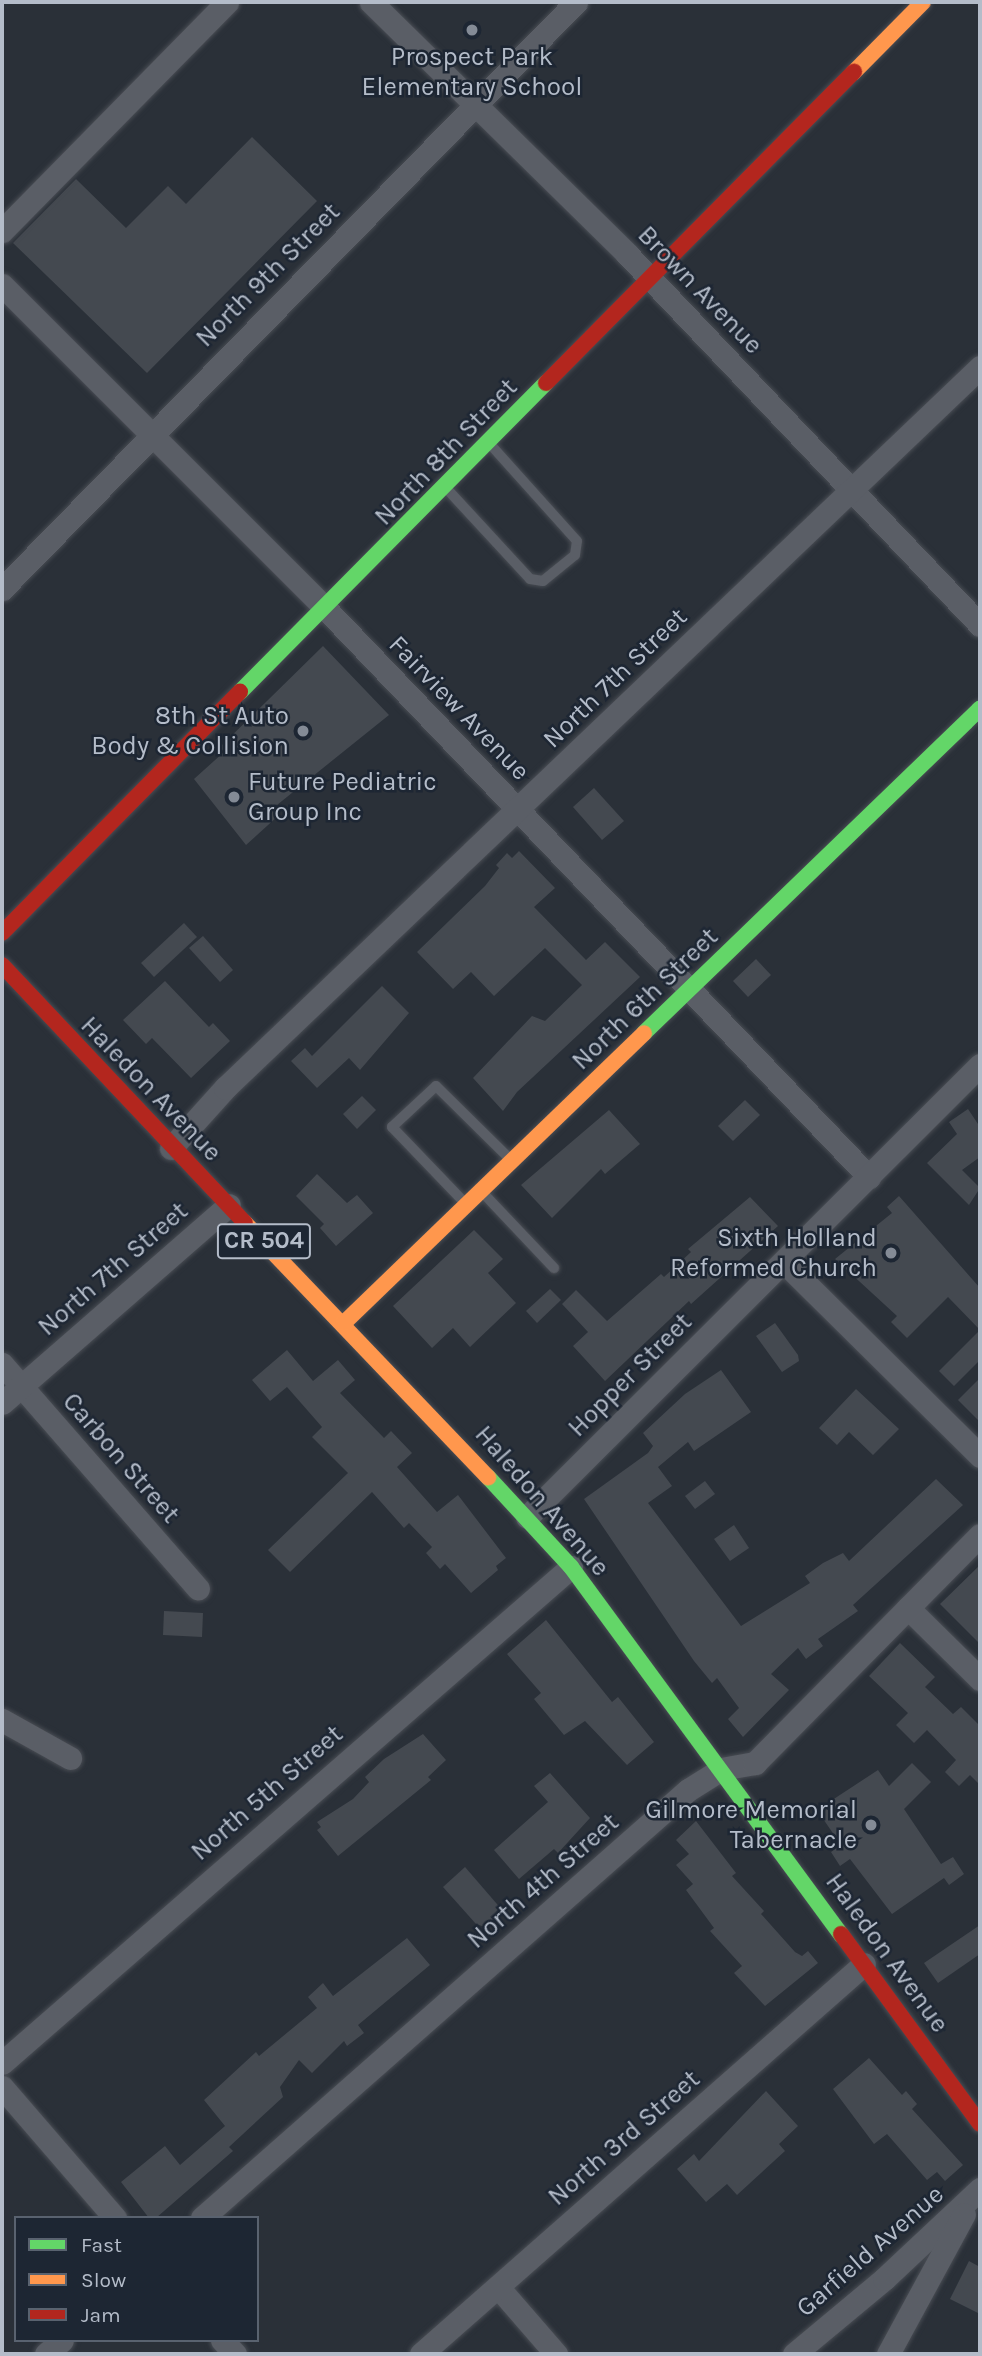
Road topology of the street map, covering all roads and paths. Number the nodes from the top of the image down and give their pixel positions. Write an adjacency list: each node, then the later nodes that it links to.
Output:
1 (228, 2): 6 (street)
2 (371, 2): 5 (street, Brown Avenue)
3 (576, 2): 5 (street, North 9th Street)
4 (923, 2): 7 (main road, North 8th Street)
5 (476, 104): 7 (street, Brown Avenue); 10 (street, North 9th Street)
6 (2, 231)
7 (651, 279): 11 (main road, North 8th Street); 13 (street, Brown Avenue)
8 (2, 285): 10 (street, Fairview Avenue)
9 (980, 367): 13 (street, North 7th Street)
10 (151, 432): 14 (street, North 9th Street); 15 (street, Fairview Avenue)
11 (488, 442): 12 (main road, North 8th Street); 12 (lane)
12 (446, 487): 15 (main road, North 8th Street)
13 (851, 491): 16 (street, Brown Avenue); 18 (street, North 7th Street)
14 (2, 589)
15 (326, 609): 18 (street, Fairview Avenue); 19 (main road, North 8th Street)
16 (980, 625)
17 (980, 709): 21 (main road, North 6th Street)
18 (518, 810): 21 (street, Fairview Avenue); 23 (street, North 7th Street)
19 (2, 933)
20 (2, 965): 23 (main road, Haledon Avenue / CR 504)
21 (690, 992): 24 (main road, North 6th Street); 25 (street, Fairview Avenue)
22 (977, 1076): 25 (street, Hopper Street)
23 (171, 1148): 28 (main road, Haledon Avenue / CR 504)
24 (511, 1160): 26 (main road, North 6th Street); 27 (lane)
25 (869, 1177): 29 (street, Hopper Street)
26 (480, 1189): 27 (main road, North 6th Street); 30 (lane)
27 (465, 1203): 31 (main road, North 6th Street)
28 (229, 1205): 31 (main road, Haledon Avenue / CR 504); 33 (street, North 7th Street)
29 (784, 1262): 35 (street); 36 (street, Hopper Street)
30 (554, 1268)
31 (344, 1323): 36 (main road, Haledon Avenue / CR 504)
32 (2, 1364): 33 (street, Carbon Street)
33 (21, 1386): 34 (street, North 7th Street); 39 (street, Carbon Street)
34 (2, 1403)
35 (980, 1457)
36 (527, 1517): 38 (main road, Haledon Avenue / CR 504)
37 (980, 1535): 40 (street, North 4th Street)
38 (571, 1567): 44 (main road, Haledon Avenue / CR 504); 46 (street, North 5th Street)
39 (198, 1589)
40 (908, 1608): 41 (street); 44 (street, North 4th Street)
41 (980, 1679)
42 (2, 1720): 43 (street)
43 (70, 1758)
44 (721, 1769): 45 (main road, Haledon Avenue / CR 504); 51 (street, North 4th Street)
45 (864, 1964): 48 (main road, Haledon Avenue / CR 504); 52 (street, North 3rd Street)
46 (2, 2063)
47 (2, 2087): 50 (street)
48 (980, 2124)
49 (976, 2194): 57 (street, Garfield Avenue); 58 (street)
50 (113, 2216)
51 (204, 2216)
52 (498, 2287): 55 (street, North 3rd Street); 56 (street)
53 (60, 2342): 54 (street)
54 (46, 2354)
55 (421, 2354)
56 (556, 2354)
57 (794, 2354)
58 (888, 2354)

